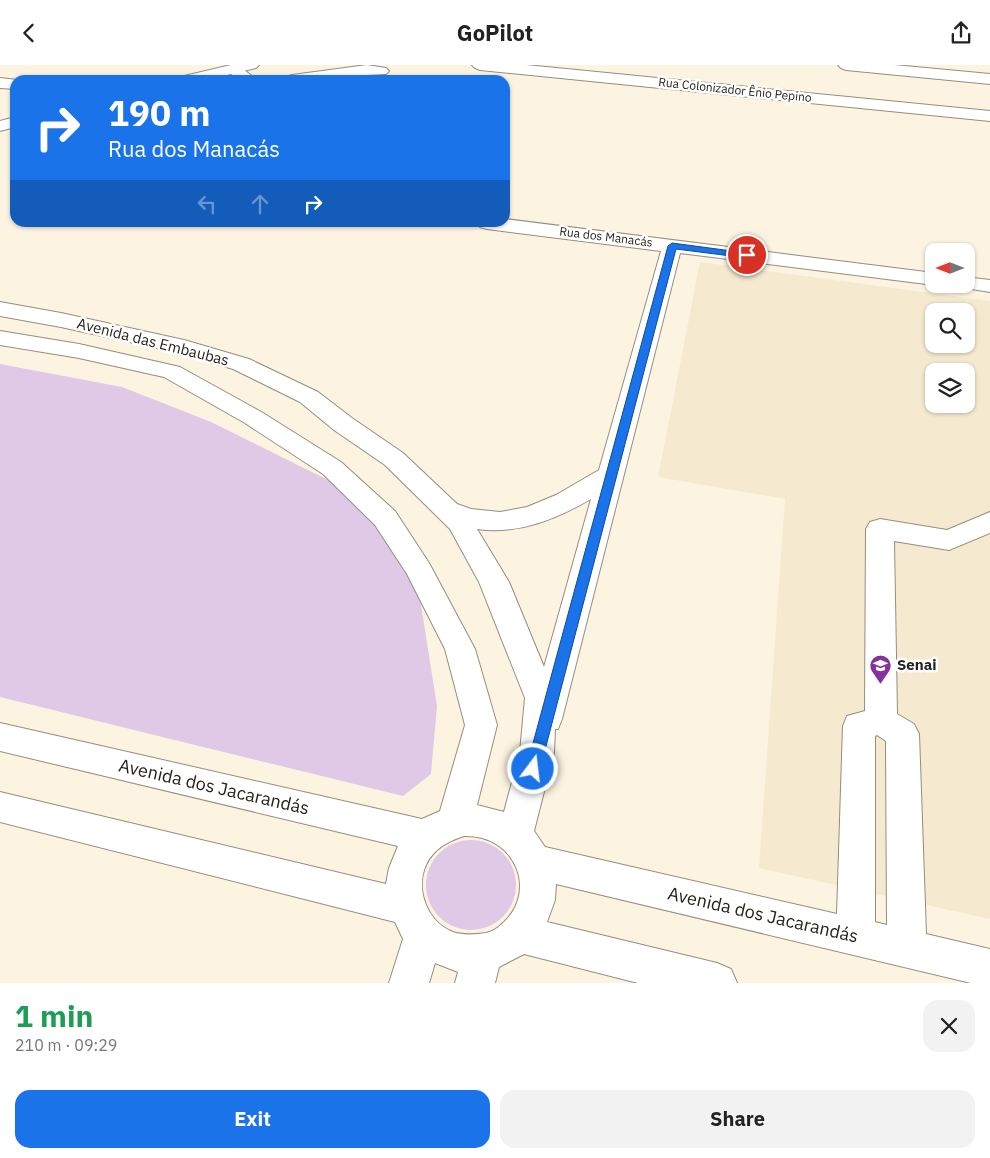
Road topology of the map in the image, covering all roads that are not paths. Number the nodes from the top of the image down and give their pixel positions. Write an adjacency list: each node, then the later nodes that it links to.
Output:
1 (251, 65): 5 (main road)
2 (480, 65): 12 (main road, Rua Colonizador Ênio Pepino)
3 (846, 65): 11 (main road)
4 (931, 65): 6 (main road)
5 (234, 69): 8 (main road); 9 (main road)
6 (990, 70)
7 (382, 72): 10 (main road)
8 (208, 75)
9 (242, 75)
10 (330, 75)
11 (990, 79)
12 (990, 116)
13 (510, 226): 14 (main road, Rua dos Manacás)
14 (672, 246): 15 (main road, Rua dos Manacás); 20 (main road)
15 (925, 278)
16 (975, 284): 17 (main road)
17 (990, 286)
18 (0, 309): 21 (main road, Avenida das Embaubas)
19 (0, 337): 27 (main road)
20 (611, 475): 21 (main road); 25 (main road)
21 (448, 511): 25 (main road, Avenida das Embaubas)
22 (990, 521): 23 (main road)
23 (881, 721): 31 (main road); 32 (main road)
24 (0, 737): 27 (main road, Avenida dos Jacarandás)
25 (537, 752): 28 (main road, Avenida das Embaubas)
26 (0, 807): 29 (main road)
27 (441, 830): 28 (main road); 29 (main road)
28 (525, 849): 30 (main road); 31 (main road, Avenida dos Jacarandás)
29 (414, 921): 33 (main road); 35 (main road)
30 (518, 934): 33 (main road); 36 (main road)
31 (856, 937): 32 (main road, Avenida dos Jacarandás)
32 (907, 949): 34 (main road, Avenida dos Jacarandás)
33 (479, 967)
34 (990, 968)
35 (409, 983)
36 (717, 983)

